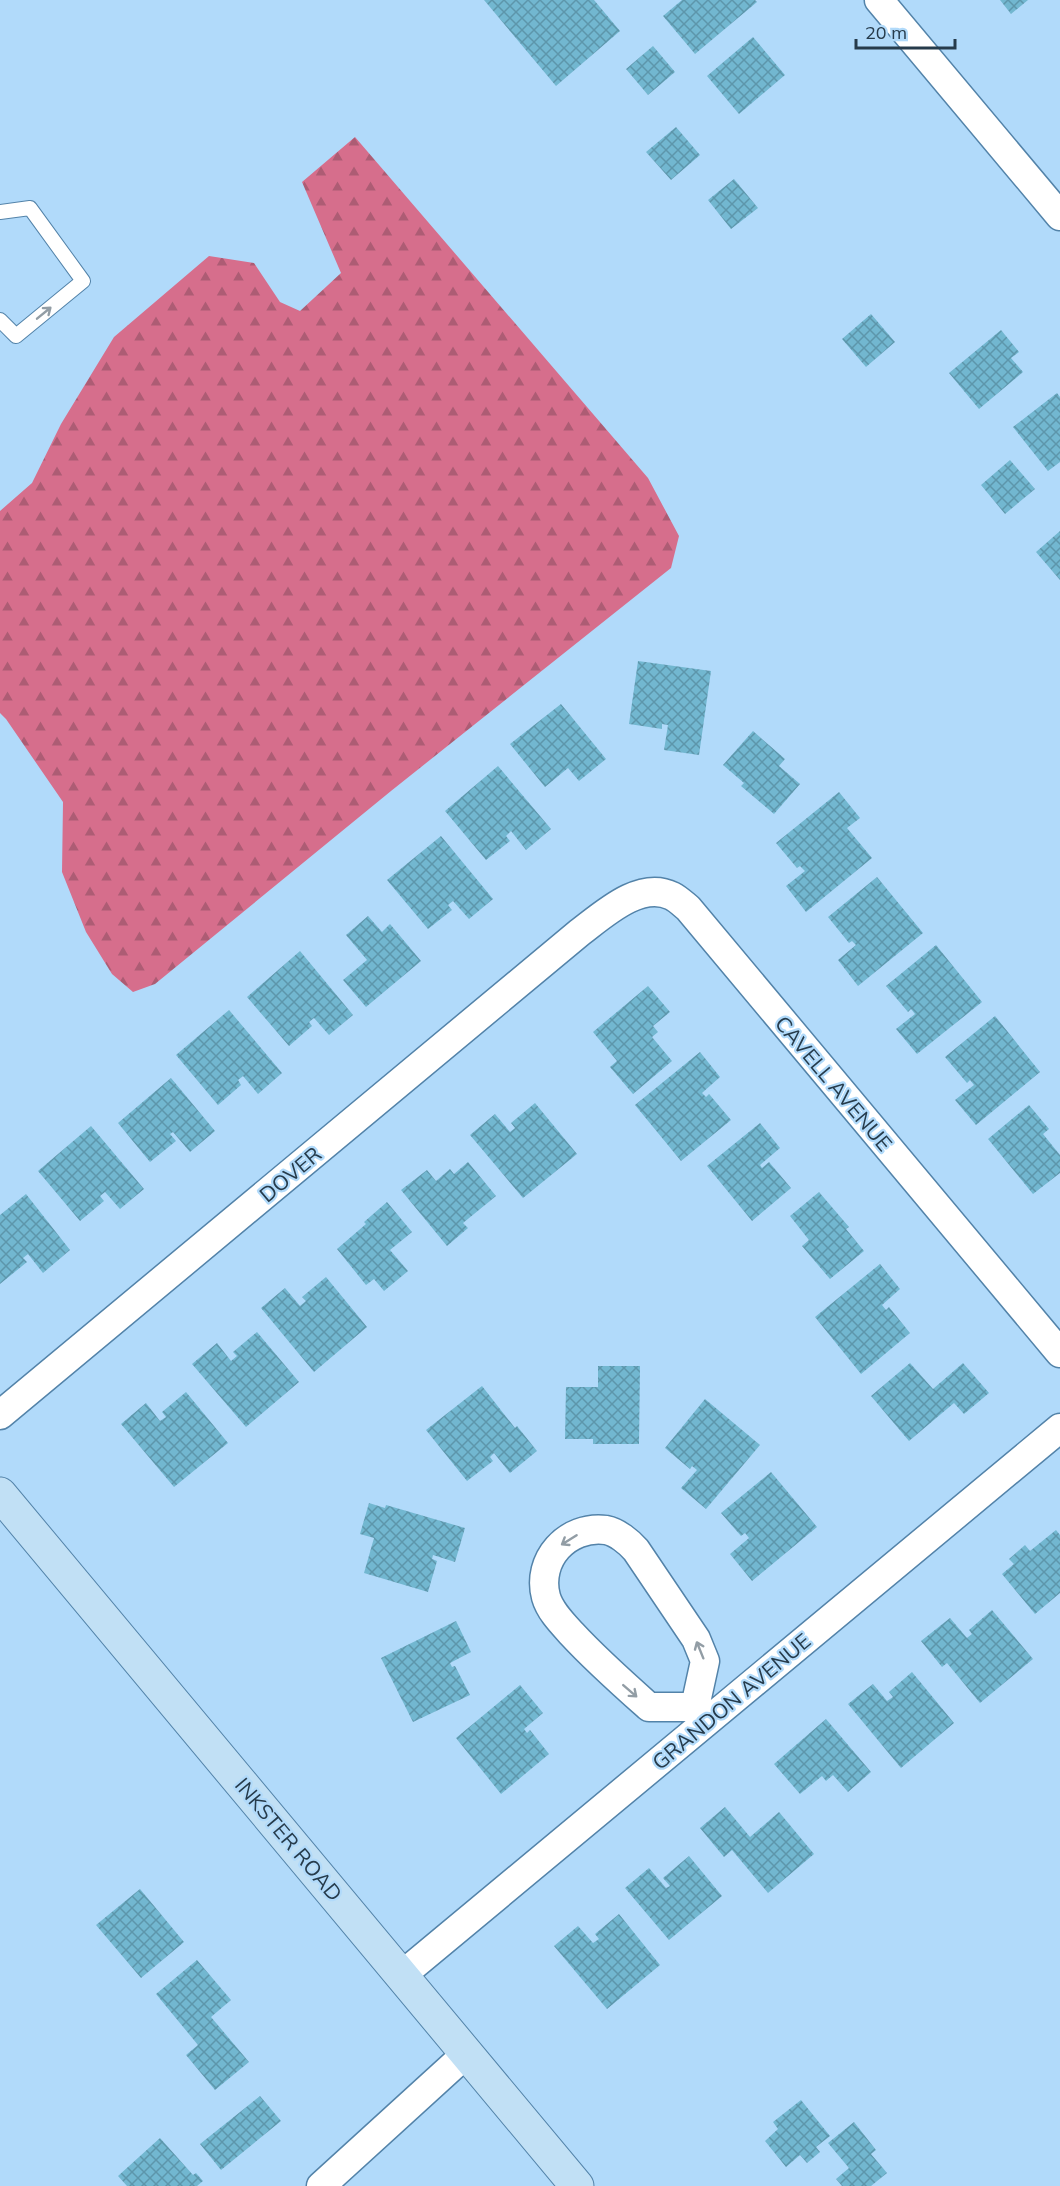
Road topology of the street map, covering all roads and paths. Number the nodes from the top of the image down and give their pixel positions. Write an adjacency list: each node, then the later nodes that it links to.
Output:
1 (879, 0): 3 (street)
2 (0, 212): 4 (lane, one-way to 2)
3 (1060, 216)
4 (0, 320)
5 (579, 933): 6 (street, CAVELL AVENUE); 7 (street, DOVER)
6 (1060, 1353)
7 (0, 1415)
8 (1060, 1428): 10 (street, GRANDON AVENUE)
9 (0, 1494): 11 (main road, INKSTER ROAD)
10 (701, 1713): 10 (street, one-way to 10); 11 (street, GRANDON AVENUE)
11 (402, 1975): 12 (main road, INKSTER ROAD)
12 (467, 2053): 13 (street); 14 (main road, INKSTER ROAD)
13 (321, 2186)
14 (577, 2186)

